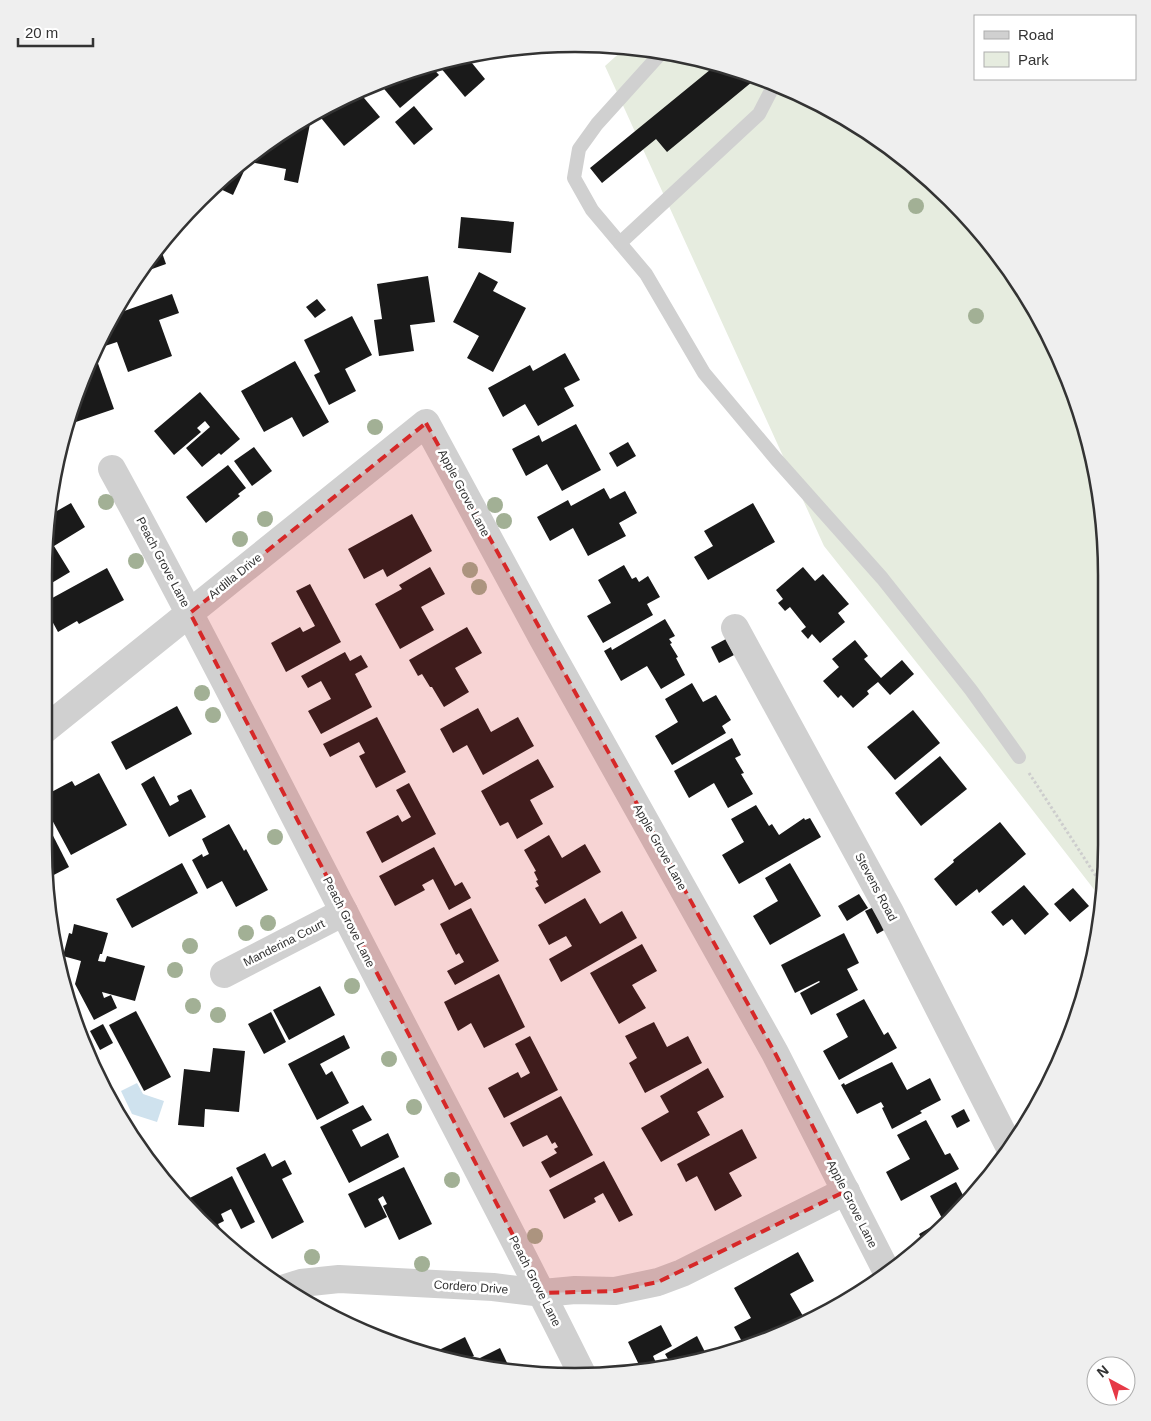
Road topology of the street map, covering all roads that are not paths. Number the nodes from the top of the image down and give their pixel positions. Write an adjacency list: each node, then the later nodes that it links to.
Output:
1 (656, 59): 3 (lane)
2 (771, 90): 3 (lane)
3 (620, 243): 9 (lane)
4 (426, 423): 6 (street, Ardilla Drive); 13 (street, Apple Grove Lane)
5 (112, 468): 6 (street, Peach Grove Lane)
6 (190, 613): 8 (street, Ardilla Drive); 10 (street, Peach Grove Lane)
7 (735, 628): 12 (street, Stevens Road)
8 (52, 724)
9 (1019, 757)
10 (344, 912): 11 (street, Manderina Court); 16 (street, Peach Grove Lane)
11 (224, 974)
12 (1006, 1141)
13 (846, 1191): 14 (street, Apple Grove Lane); 16 (street, Cordero Drive)
14 (884, 1267)
15 (294, 1285): 16 (street, Cordero Drive)
16 (543, 1293): 17 (street, Peach Grove Lane)
17 (579, 1368)

